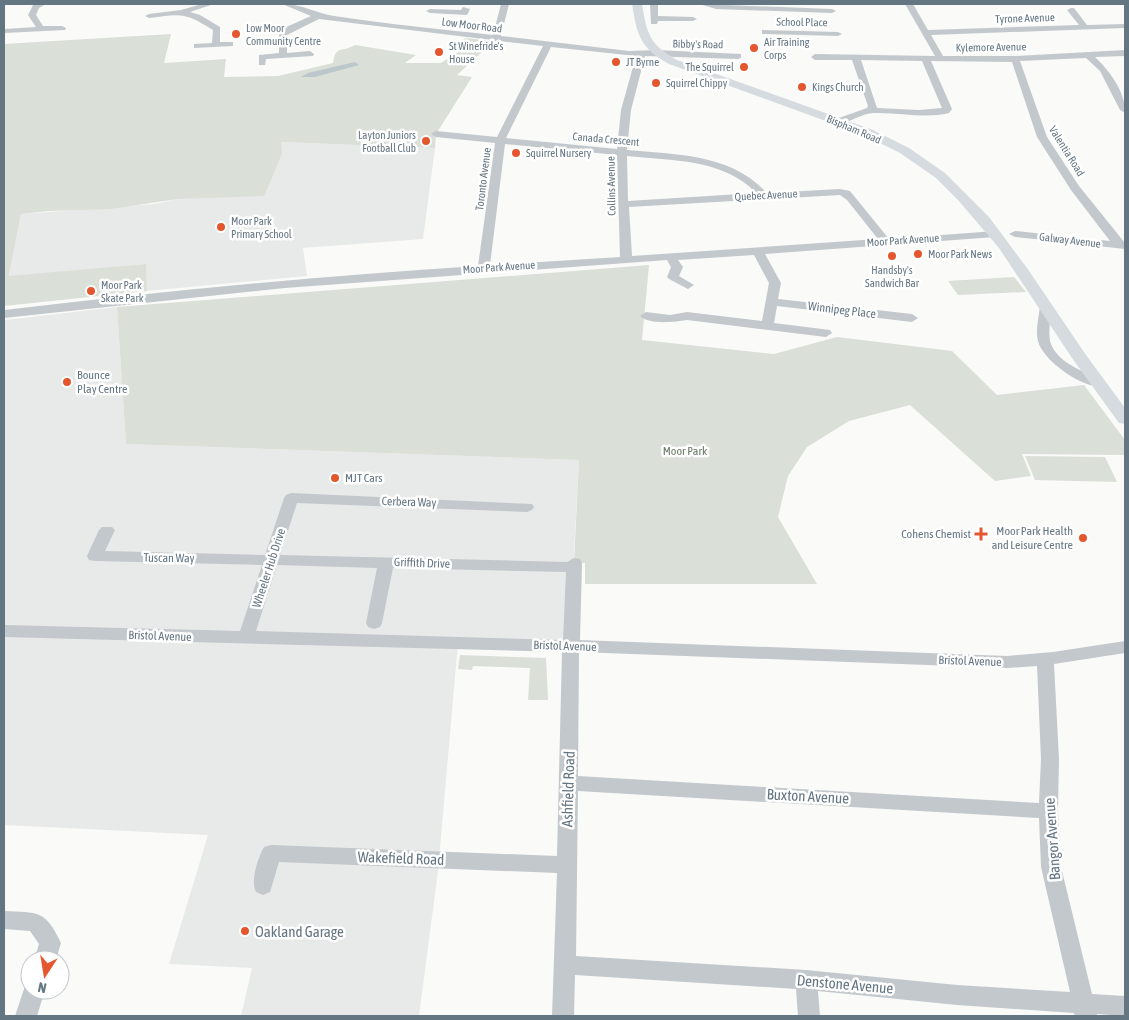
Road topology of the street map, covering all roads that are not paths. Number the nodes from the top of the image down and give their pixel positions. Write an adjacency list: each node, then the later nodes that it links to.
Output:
1 (42, 4): 20 (street)
2 (210, 4): 12 (street)
3 (286, 4): 14 (street, Low Moor Road)
4 (505, 4): 25 (street)
5 (637, 4): 33 (main road)
6 (654, 4): 16 (street)
7 (703, 4): 15 (street)
8 (909, 4): 24 (street)
9 (433, 7): 10 (street); 21 (street)
10 (466, 9)
11 (1070, 10): 19 (street)
12 (182, 12): 13 (street); 28 (street)
13 (149, 16)
14 (318, 16): 21 (street, Low Moor Road); 36 (street)
15 (834, 18): 23 (street, School Place); 26 (street)
16 (693, 19)
17 (1125, 26): 19 (street, Tyrone Avenue)
18 (62, 28): 20 (street)
19 (1085, 28): 24 (street, Tyrone Avenue)
20 (40, 29): 22 (street)
21 (412, 29): 25 (street, Low Moor Road)
22 (4, 31)
23 (766, 32)
24 (926, 33): 42 (street)
25 (496, 40): 29 (street, Low Moor Road)
26 (842, 43)
27 (230, 44): 28 (street)
28 (216, 45): 30 (street)
29 (548, 45): 34 (street, Low Moor Road); 48 (street, Toronto Avenue)
30 (197, 46)
31 (1125, 53): 35 (street, Kylemore Avenue)
32 (310, 54): 36 (street)
33 (657, 54): 34 (street, Low Moor Road); 37 (street, Bibby's Road); 46 (main road, Bispham Road)
34 (641, 55): 49 (street, Collins Avenue)
35 (1088, 55): 40 (street, Kylemore Avenue); 45 (street)
36 (283, 56): 43 (street)
37 (738, 56)
38 (814, 57): 39 (street)
39 (856, 58): 41 (street, Kylemore Avenue); 44 (street)
40 (1015, 58): 42 (street, Kylemore Avenue); 55 (street, Valentia Road)
41 (926, 59): 42 (street, Kylemore Avenue); 44 (street)
42 (941, 59)
43 (262, 63)
44 (871, 110): 46 (street)
45 (1125, 110)
46 (839, 121): 52 (main road, Bispham Road)
47 (436, 134): 48 (street, Canada Crescent)
48 (500, 141): 49 (street, Canada Crescent); 59 (street, Toronto Avenue)
49 (623, 153): 50 (street, Canada Crescent); 51 (street, Collins Avenue)
50 (763, 195): 51 (street, Quebec Avenue); 54 (street, Quebec Avenue)
51 (623, 204): 58 (street, Collins Avenue)
52 (995, 234): 54 (street, Moor Park Avenue); 62 (main road, Bispham Road)
53 (1015, 234): 55 (street, Galway Avenue)
54 (885, 241): 56 (street, Moor Park Avenue)
55 (1122, 246)
56 (758, 251): 57 (street, Moor Park Avenue); 61 (street)
57 (670, 257): 58 (street, Moor Park Avenue); 60 (street)
58 (626, 259): 59 (street, Moor Park Avenue)
59 (484, 268): 63 (street, Moor Park Avenue)
60 (688, 285)
61 (772, 302): 65 (street, Winnipeg Place); 66 (street)
62 (1046, 306): 68 (main road, Bispham Road); 68 (street, Bispham Road)
63 (4, 314)
64 (646, 316): 66 (street, Winnipeg Place)
65 (912, 318)
66 (767, 326): 67 (street, Winnipeg Place)
67 (826, 333)
68 (1098, 383): 69 (main road, Bispham Road)
69 (1125, 419)
70 (291, 498): 71 (street, Cerbera Way); 73 (street, Wheeler Hub Drive)
71 (527, 507)
72 (107, 530): 73 (street, Tuscan Way)
73 (272, 560): 74 (street, Griffith Drive); 78 (street, Wheeler Hub Drive)
74 (386, 562): 75 (street, Griffith Drive); 76 (street)
75 (573, 565): 79 (street, Ashfield Road)
76 (374, 623)
77 (4, 631): 78 (street, Bristol Avenue)
78 (246, 638): 79 (street, Bristol Avenue)
79 (569, 646): 81 (street, Bristol Avenue); 82 (street, Ashfield Road)
80 (1125, 647): 81 (street, Bristol Avenue)
81 (1045, 659): 83 (street, Bangor Avenue)
82 (569, 783): 83 (street, Buxton Avenue); 84 (street, Ashfield Road)
83 (1048, 810): 92 (street, Bangor Avenue)
84 (565, 865): 85 (street, Wakefield Road); 88 (street, Ashfield Road)
85 (263, 886)
86 (4, 920): 87 (street)
87 (48, 950)
88 (565, 965): 89 (street, Denstone Avenue); 94 (street, Ashfield Road)
89 (806, 980): 92 (street, Denstone Avenue); 95 (street)
90 (31, 1000): 93 (street)
91 (1125, 1006): 92 (street, Denstone Avenue)
92 (1085, 1010)
93 (26, 1016)
94 (563, 1016)
95 (809, 1016)

